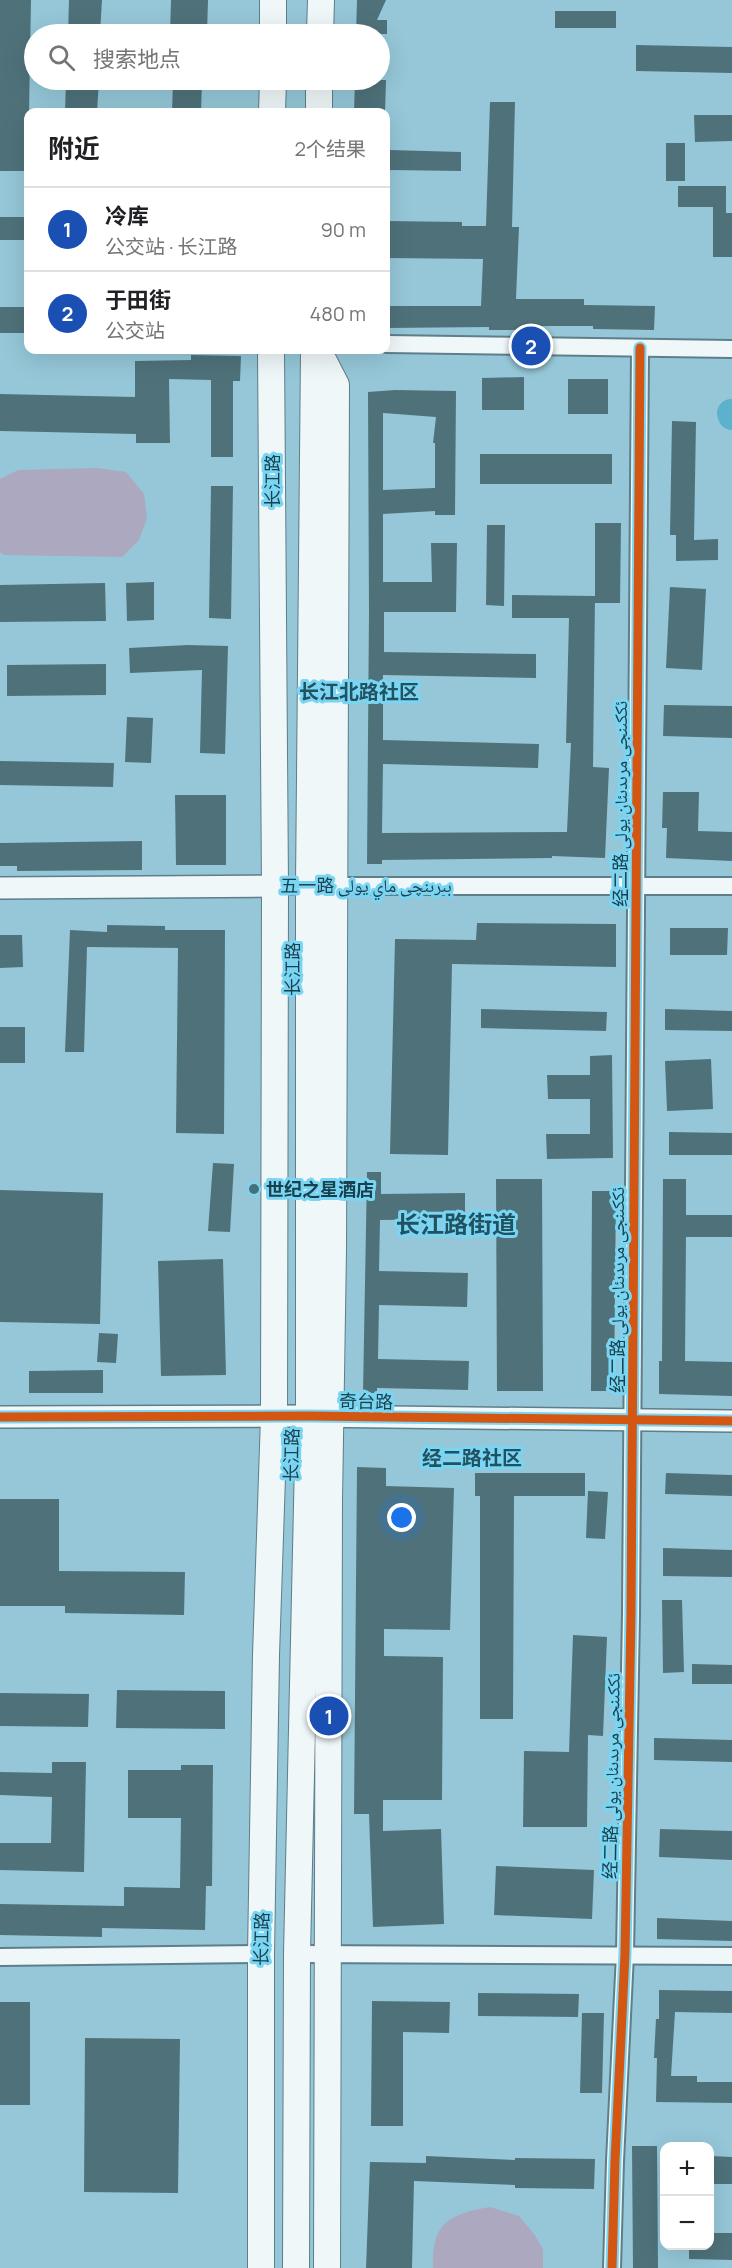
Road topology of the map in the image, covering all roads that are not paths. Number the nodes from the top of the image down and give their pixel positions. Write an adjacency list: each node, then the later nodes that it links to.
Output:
1 (273, 0): 3 (main road)
2 (321, 0): 4 (main road)
3 (273, 24)
4 (320, 24)
5 (273, 90): 7 (main road)
6 (319, 90): 8 (main road)
7 (272, 108)
8 (319, 108)
9 (390, 344): 10 (street)
10 (640, 348): 11 (street); 15 (street, 经二路 ئككىنجى مرىدىئان يولى)
11 (732, 349)
12 (272, 354): 16 (main road, 长江路)
13 (316, 354): 14 (main road, 长江路)
14 (321, 885): 15 (street, 五一路 بىرىنچى ماي يولى); 16 (street, 五一路 بىرىنچى ماي يولى); 21 (main road, 长江路)
15 (636, 885): 17 (street, 五一路 بىرىنچى ماي يولى); 22 (street, 经二路 ئككىنجى مرىدىئان يولى)
16 (275, 886): 18 (street, 五一路 بىرىنچى ماي يولى); 20 (main road, 长江路)
17 (732, 886)
18 (0, 888)
19 (0, 1417): 20 (street, 奇台路)
20 (274, 1417): 21 (street, 奇台路); 25 (main road, 长江路)
21 (320, 1417): 22 (street, 奇台路); 24 (main road); 26 (main road, 长江路)
22 (633, 1421): 23 (street, 奇台路); 27 (street, 经二路 ئككىنجى مرىدىئان يولى)
23 (732, 1421)
24 (327, 1953): 26 (street); 27 (street); 32 (main road)
25 (261, 1954): 29 (street); 30 (main road, 长江路)
26 (297, 1954): 31 (main road, 长江路)
27 (625, 1954): 28 (street); 33 (street, 经二路 ئككىنجى مرىدىئان يولى)
28 (732, 1956)
29 (0, 1957)
30 (261, 2268)
31 (296, 2268)
32 (327, 2268)
33 (612, 2268)

